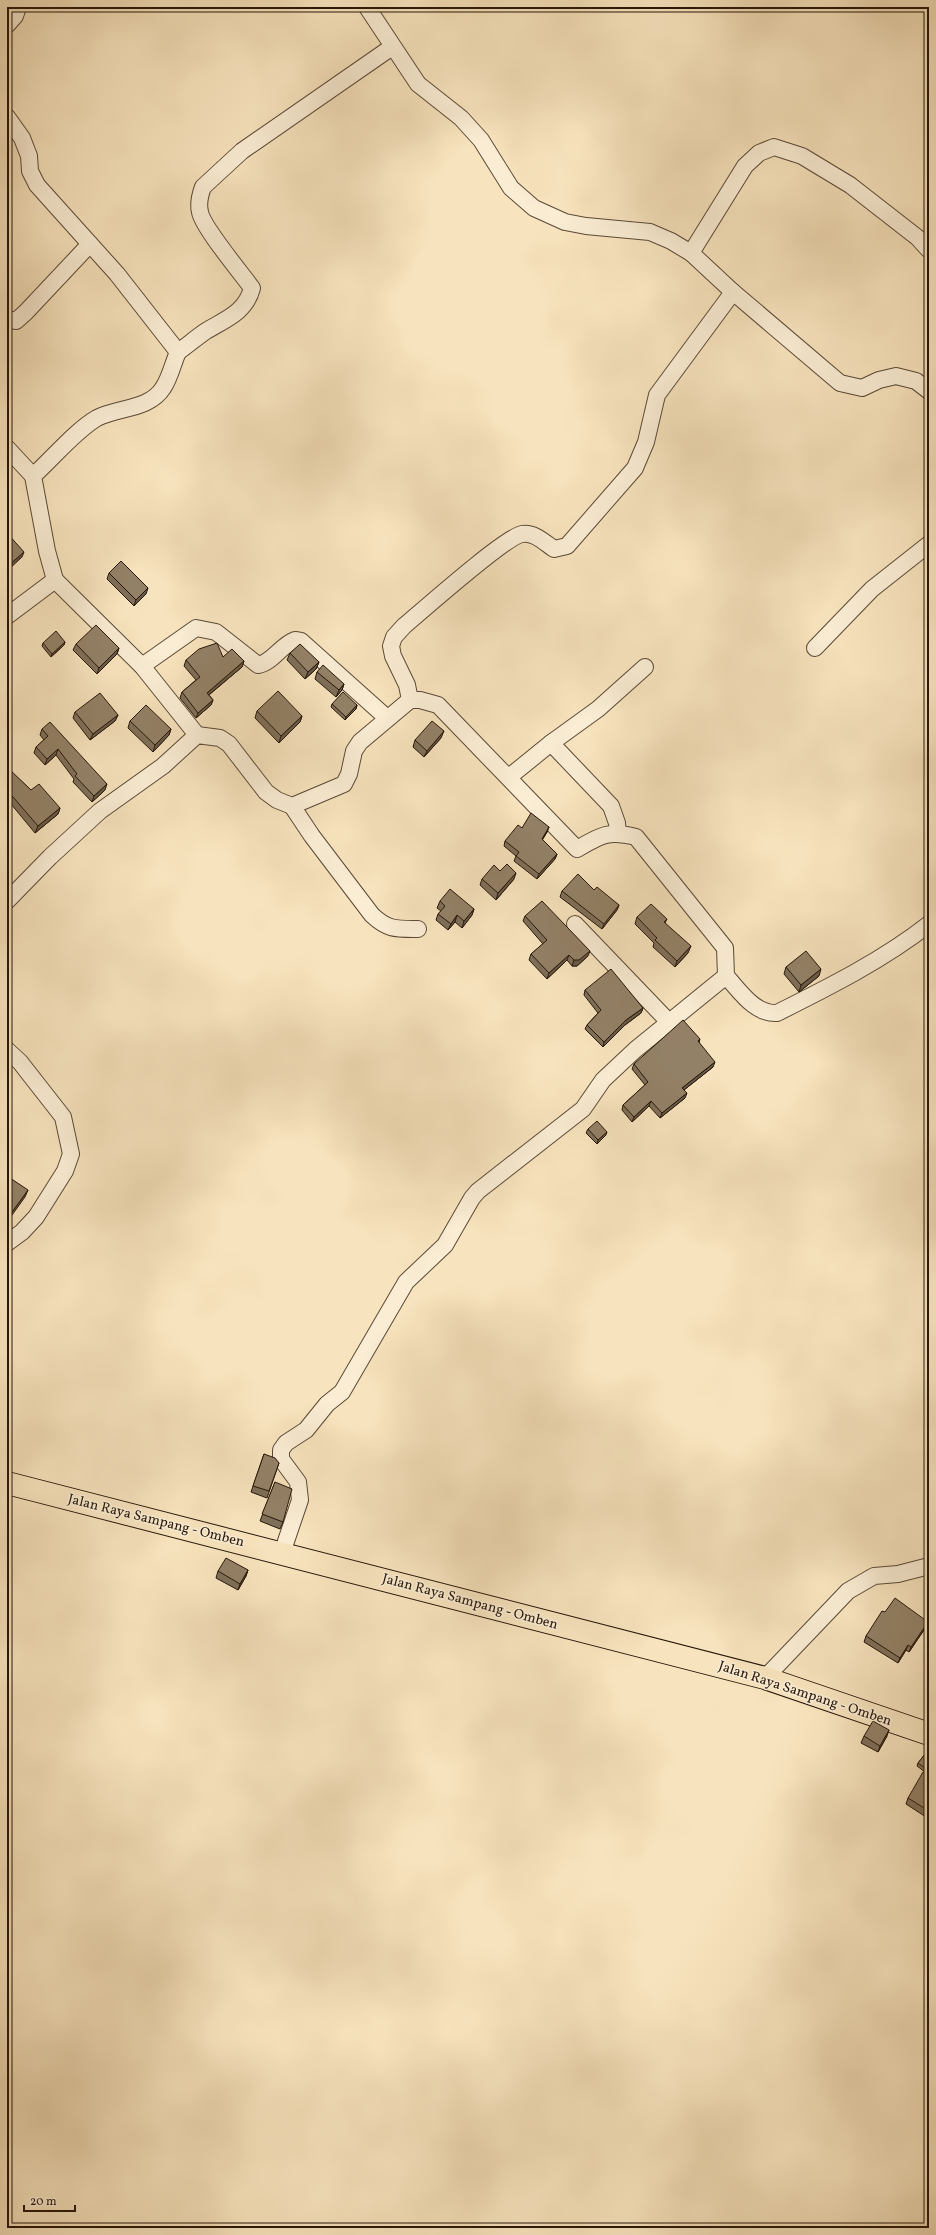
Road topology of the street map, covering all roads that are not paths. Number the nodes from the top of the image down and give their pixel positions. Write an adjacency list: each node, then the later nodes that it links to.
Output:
1 (18, 7): 3 (street)
2 (367, 7): 4 (street)
3 (7, 25)
4 (392, 47): 9 (street); 12 (street)
5 (7, 117): 7 (street)
6 (924, 236): 8 (street); 9 (street)
7 (90, 244): 11 (street); 12 (street)
8 (929, 250)
9 (691, 253): 10 (street)
10 (733, 292): 13 (street); 22 (street)
11 (7, 319)
12 (178, 352): 15 (street)
13 (929, 391)
14 (7, 448): 15 (street)
15 (33, 476): 17 (street)
16 (929, 544): 19 (street)
17 (55, 580): 18 (street); 20 (street)
18 (7, 616)
19 (815, 648)
20 (142, 666): 23 (street); 24 (street)
21 (645, 667): 25 (street)
22 (410, 700): 23 (street); 26 (street)
23 (387, 718): 27 (street)
24 (197, 735): 27 (street); 29 (street)
25 (551, 743): 26 (street); 28 (street)
26 (509, 777): 28 (street)
27 (292, 806): 32 (street)
28 (618, 833): 33 (street)
29 (7, 901)
30 (575, 924): 34 (street)
31 (929, 924): 33 (street)
32 (418, 929)
33 (726, 976): 34 (street)
34 (668, 1022): 38 (street)
35 (7, 1050): 36 (street)
36 (7, 1244)
37 (7, 1483): 38 (main road, Jalan Raya Sampang - Omben)
38 (282, 1553): 40 (main road, Jalan Raya Sampang - Omben)
39 (929, 1566): 40 (street)
40 (765, 1678): 41 (main road, Jalan Raya Sampang - Omben)
41 (929, 1734)

